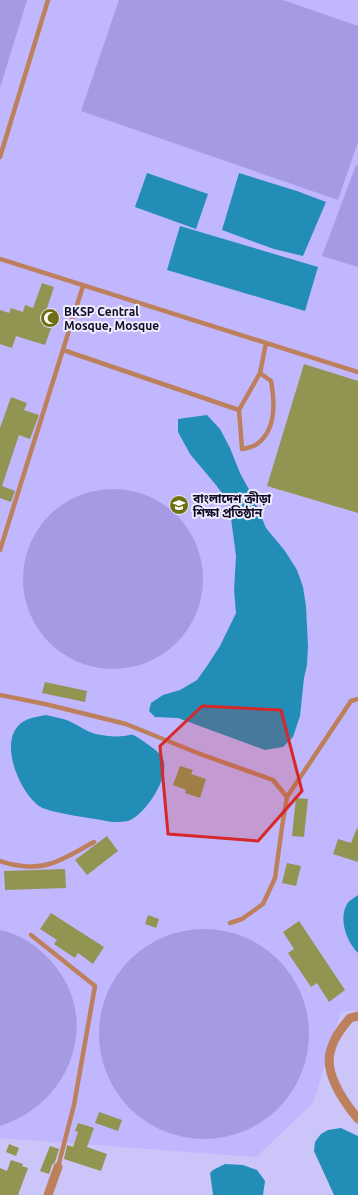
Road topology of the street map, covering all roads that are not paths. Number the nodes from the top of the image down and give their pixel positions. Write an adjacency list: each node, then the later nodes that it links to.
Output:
1 (48, 0): 2 (lane)
2 (0, 157)
3 (0, 259): 4 (lane)
4 (83, 286): 5 (lane); 6 (lane)
5 (266, 343): 7 (lane); 8 (lane)
6 (63, 350): 9 (lane); 10 (lane)
7 (358, 372)
8 (260, 373): 9 (lane); 9 (lane)
9 (239, 410)
10 (0, 550)
11 (0, 695): 13 (lane)
12 (358, 699): 13 (lane)
13 (287, 797): 16 (lane)
14 (94, 842): 15 (lane)
15 (0, 861)
16 (230, 923)
17 (31, 935): 20 (lane)
18 (358, 1016): 19 (street)
19 (358, 1119)
20 (58, 1167): 21 (street)
21 (48, 1195)

